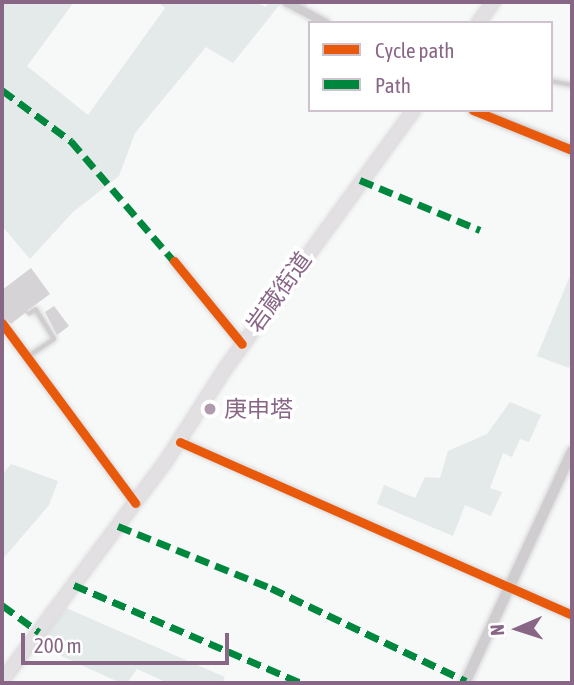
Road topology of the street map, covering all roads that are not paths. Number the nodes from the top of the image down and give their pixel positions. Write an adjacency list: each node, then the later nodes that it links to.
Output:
1 (286, 2): 3 (street)
2 (493, 2): 4 (main road)
3 (322, 21)
4 (479, 21)
5 (553, 81): 6 (lane)
6 (572, 85)
7 (413, 112): 13 (main road, 岩蔵街道)
8 (479, 112): 9 (street)
9 (572, 150)
10 (174, 261): 13 (street)
11 (31, 313): 14 (lane)
12 (2, 323): 14 (street)
13 (242, 344): 15 (main road, 岩蔵街道)
14 (27, 357): 17 (street)
15 (180, 442): 17 (main road, 岩蔵街道); 18 (street)
16 (572, 451): 18 (street)
17 (135, 503): 20 (main road, 岩蔵街道)
18 (506, 585): 19 (street); 21 (street)
19 (572, 615)
20 (2, 681)
21 (465, 683)

